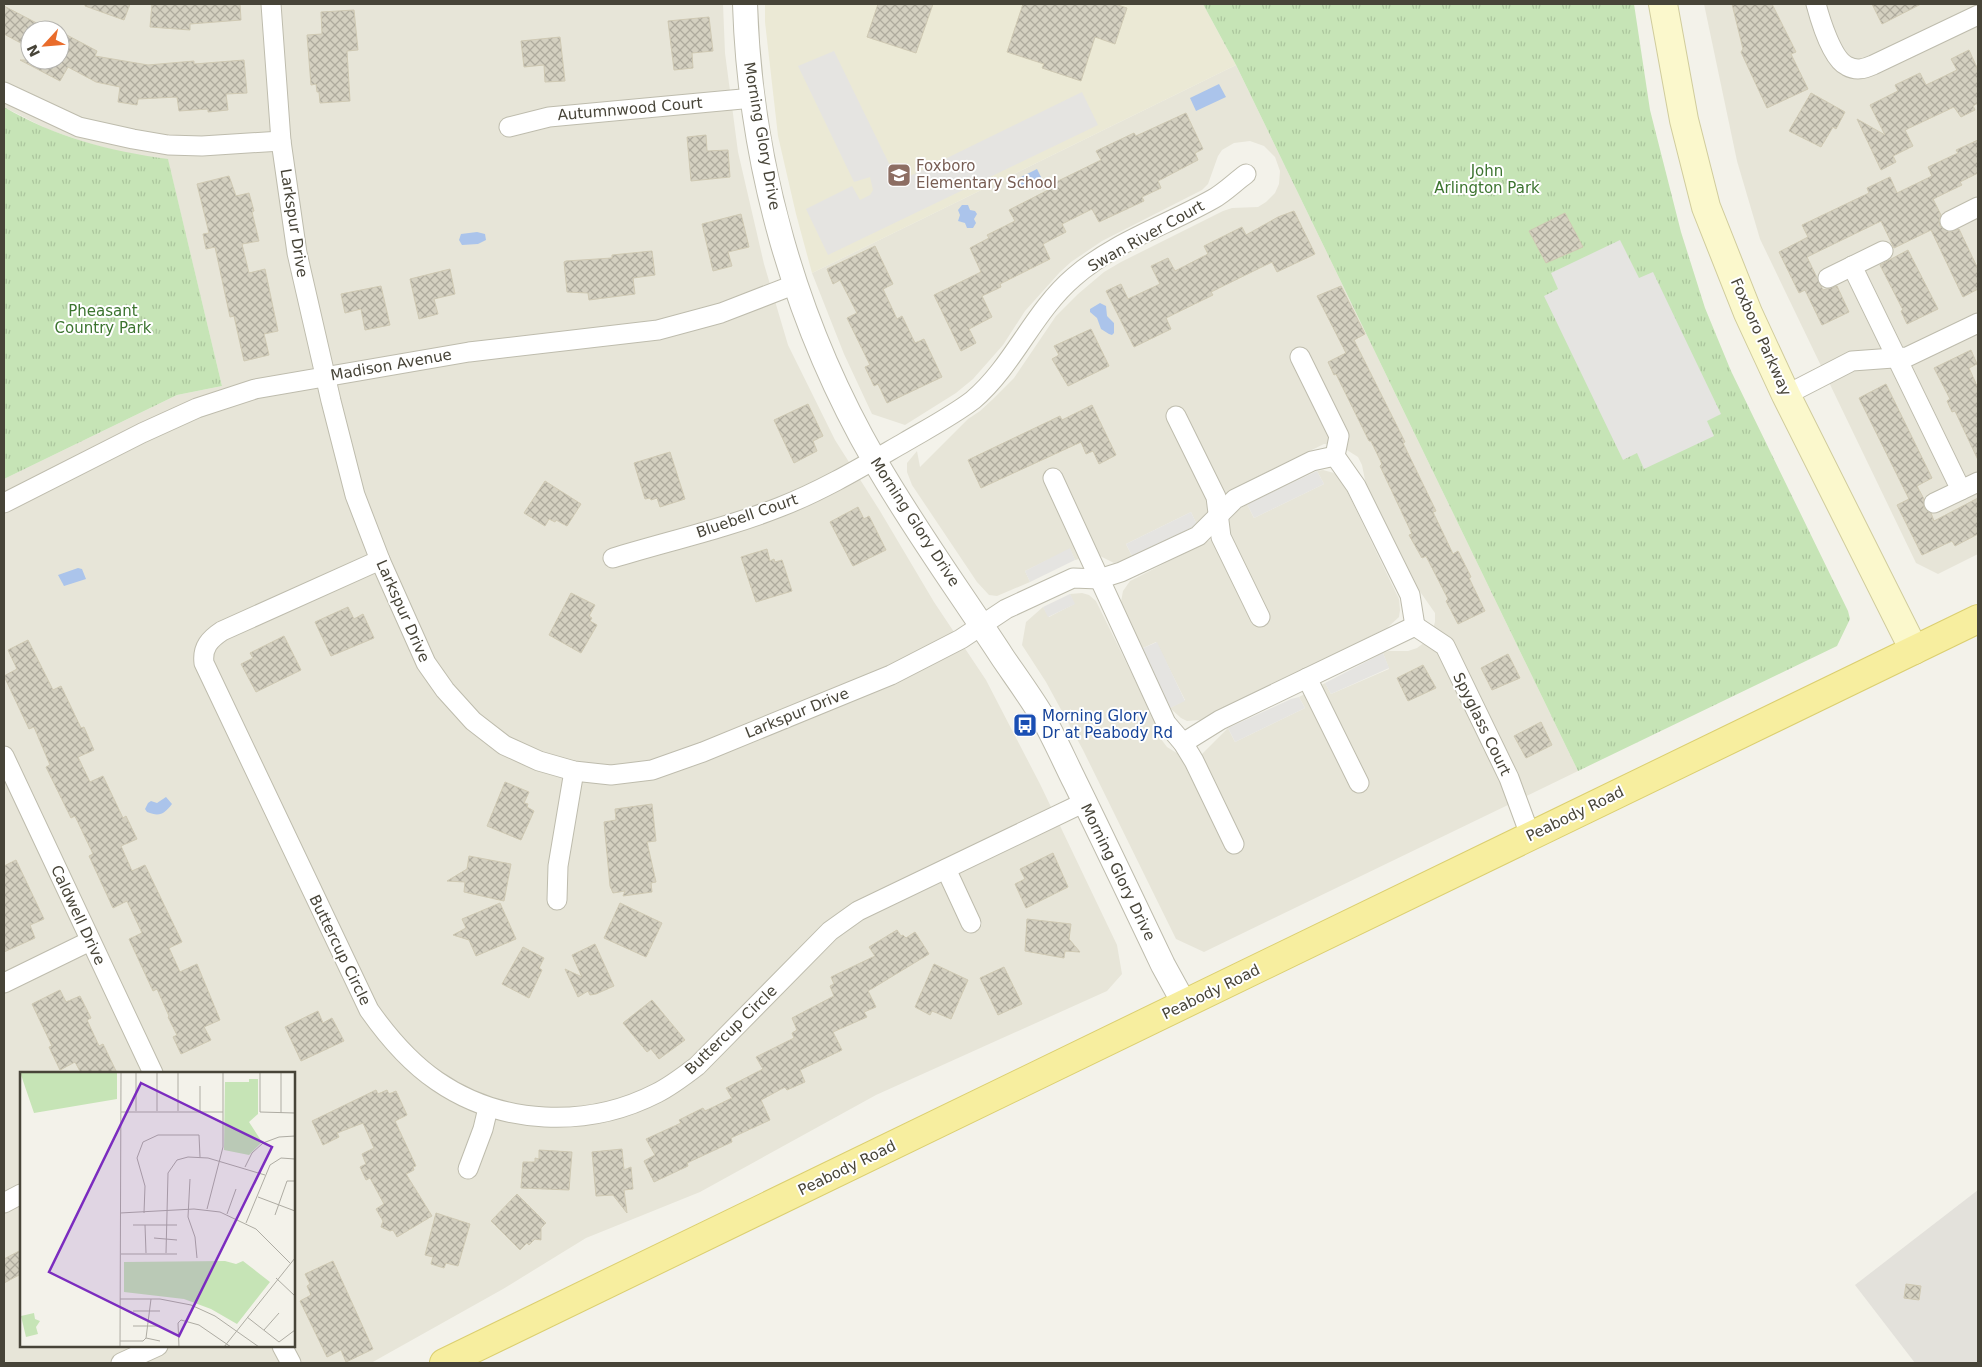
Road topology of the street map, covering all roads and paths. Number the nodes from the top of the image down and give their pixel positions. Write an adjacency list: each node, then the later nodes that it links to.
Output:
1 (271, 4): 9 (street, Larkspur Drive)
2 (745, 4): 7 (street, Morning Glory Drive)
3 (1664, 4): 21 (main road, Foxboro Parkway)
4 (1816, 4): 5 (street)
5 (1978, 15)
6 (4, 92): 9 (street)
7 (753, 98): 8 (street, Autumnwood Court); 16 (street, Morning Glory Drive)
8 (509, 127)
9 (281, 141): 20 (street, Larkspur Drive)
10 (1246, 174): 24 (street, Swan River Court)
11 (1978, 207): 12 (street)
12 (1950, 221)
13 (1883, 251): 14 (street)
14 (1852, 266): 15 (street); 19 (street)
15 (1828, 278)
16 (796, 284): 20 (street, Madison Avenue); 24 (street, Morning Glory Drive)
17 (1978, 323): 19 (street)
18 (1300, 357): 23 (street)
19 (1896, 358): 21 (street); 27 (street)
20 (325, 376): 28 (street, Madison Avenue); 32 (street, Larkspur Drive)
21 (1786, 395): 38 (main road, Foxboro Parkway)
22 (1176, 416): 30 (street)
23 (1335, 456): 30 (street, Larkspur Drive); 37 (street)
24 (874, 460): 31 (street, Bluebell Court); 36 (street, Morning Glory Drive)
25 (1053, 478): 33 (street)
26 (1978, 482): 27 (street)
27 (1961, 490): 29 (street)
28 (4, 503)
29 (1934, 503)
30 (1219, 516): 33 (street, Larkspur Drive); 34 (street)
31 (613, 558)
32 (380, 560): 42 (street, Larkspur Drive); 54 (street, Buttercup Circle)
33 (1098, 579): 36 (street, Larkspur Drive); 40 (street)
34 (1260, 617)
35 (1978, 619): 38 (main road, Peabody Road)
36 (982, 625): 42 (street, Larkspur Drive); 44 (street, Morning Glory Drive)
37 (1415, 626): 39 (street); 45 (street, Spyglass Court)
38 (1914, 650): 45 (main road, Peabody Road)
39 (1308, 678): 40 (street); 43 (street)
40 (1183, 743): 46 (street)
41 (4, 756): 50 (street, Caldwell Drive)
42 (574, 771): 48 (street)
43 (1359, 783)
44 (1085, 802): 47 (street, Buttercup Circle); 52 (street, Morning Glory Drive)
45 (1530, 835): 52 (main road, Peabody Road)
46 (1234, 844)
47 (946, 869): 49 (street); 54 (street, Buttercup Circle)
48 (557, 900)
49 (971, 923)
50 (90, 941): 51 (street); 53 (street, Caldwell Drive)
51 (4, 982)
52 (1185, 1005): 62 (main road, Peabody Road)
53 (152, 1072)
54 (488, 1108): 55 (street)
55 (468, 1169)
56 (20, 1195): 57 (street)
57 (4, 1203)
58 (156, 1347): 60 (street)
59 (283, 1347): 61 (street)
60 (121, 1363)
61 (291, 1363)
62 (444, 1363)

